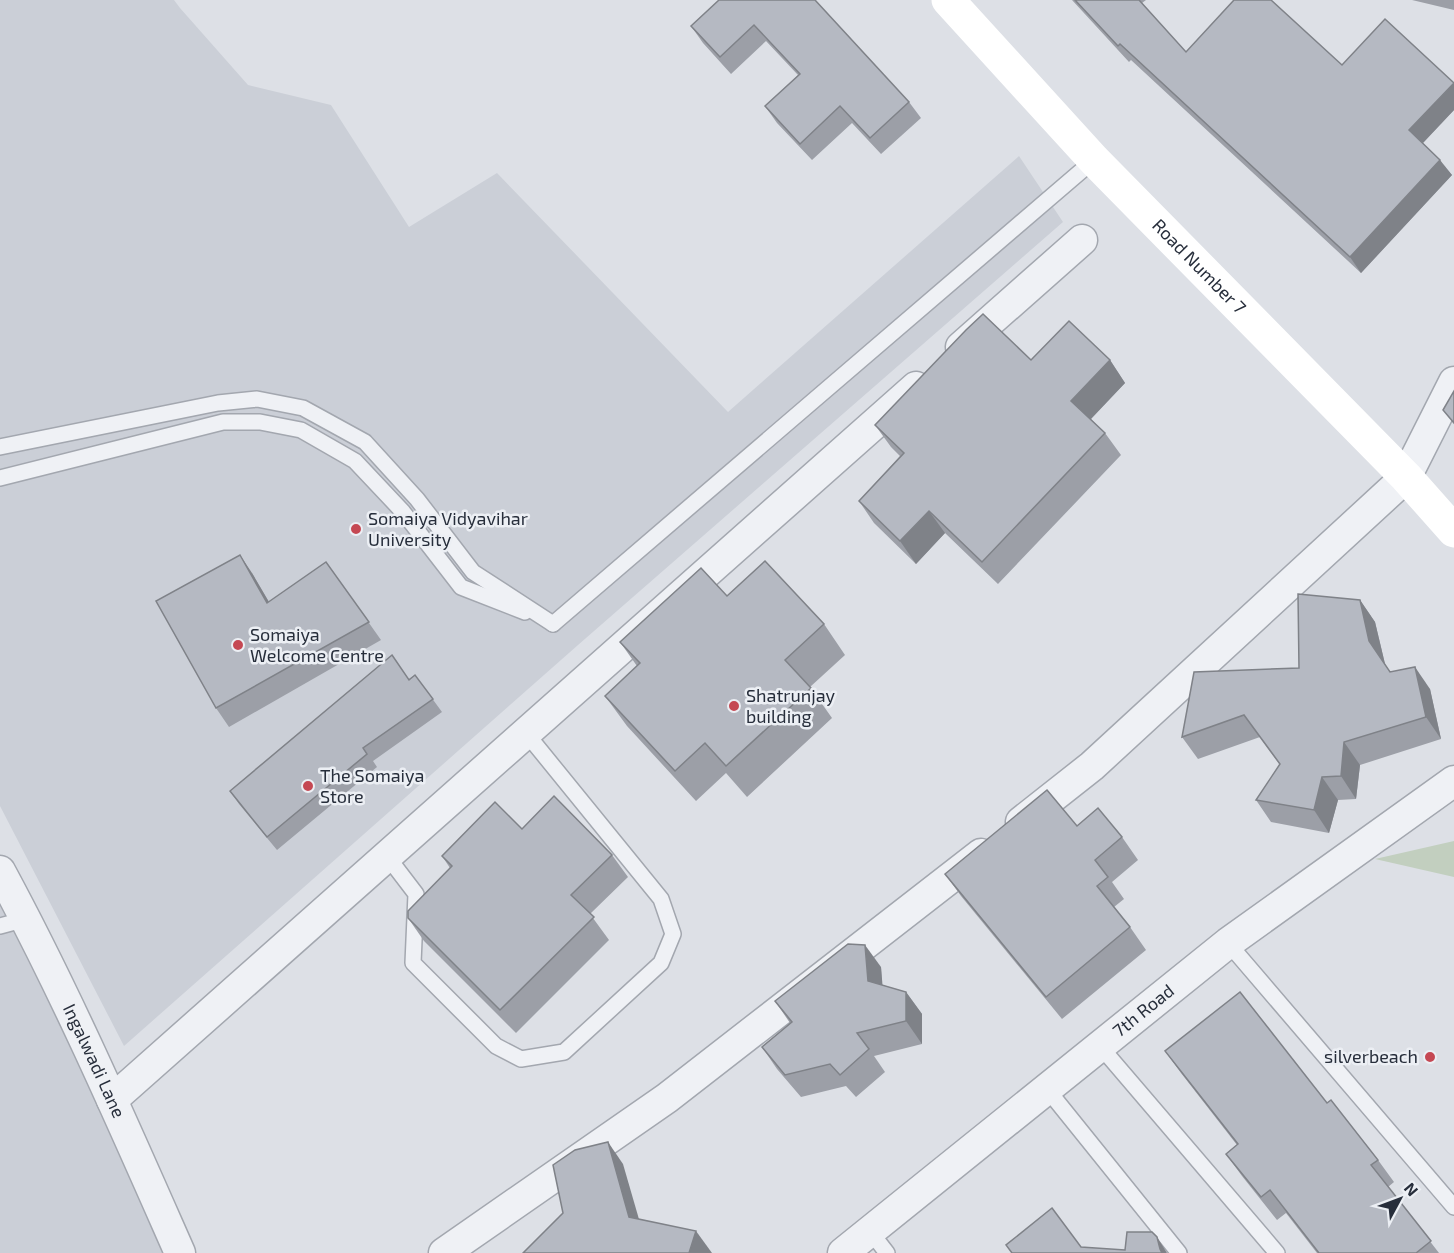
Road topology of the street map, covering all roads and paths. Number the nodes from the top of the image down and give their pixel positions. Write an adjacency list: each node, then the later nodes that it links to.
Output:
1 (948, 0): 2 (street, Road Number 7)
2 (1094, 160): 6 (street, Road Number 7); 9 (lane)
3 (1082, 240): 10 (street)
4 (1454, 382): 6 (street)
5 (0, 447): 9 (lane)
6 (1406, 477): 8 (street, Road Number 7); 22 (street)
7 (0, 478): 9 (lane)
8 (1454, 531)
9 (553, 624)
10 (526, 733): 12 (street); 12 (lane)
11 (1454, 781): 15 (street, 7th Road)
12 (387, 856): 18 (street)
13 (0, 871): 14 (street, Ingalwadi Lane)
14 (13, 923): 18 (street, Ingalwadi Lane)
15 (1228, 943): 16 (street, 7th Road); 19 (lane)
16 (1100, 1046): 17 (street, 7th Road); 25 (lane)
17 (1047, 1089): 20 (street, 7th Road); 24 (lane)
18 (112, 1100): 21 (street, Ingalwadi Lane)
19 (1454, 1207)
20 (878, 1242): 23 (street, 7th Road)
21 (180, 1253)
22 (444, 1253)
23 (843, 1253)
24 (1179, 1253)
25 (1278, 1253)

